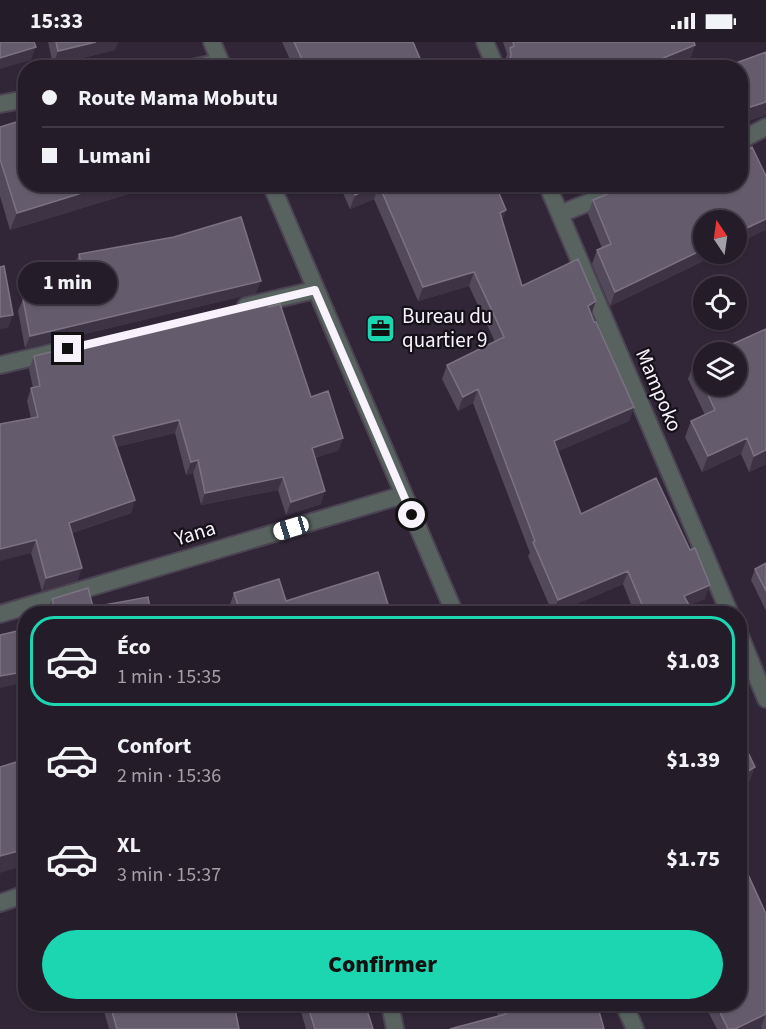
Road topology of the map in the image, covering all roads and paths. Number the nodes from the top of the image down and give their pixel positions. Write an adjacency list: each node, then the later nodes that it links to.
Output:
1 (212, 42): 3 (street)
2 (485, 42): 4 (street)
3 (220, 60)
4 (493, 60)
5 (18, 101): 6 (street)
6 (0, 104)
7 (766, 127): 8 (street)
8 (748, 136)
9 (274, 192): 13 (street)
10 (550, 192): 12 (street, Mampoko)
11 (614, 192): 12 (street)
12 (560, 214): 20 (street, Mampoko)
13 (315, 290): 14 (street); 17 (street)
14 (233, 309)
15 (70, 348): 16 (street)
16 (0, 365)
17 (403, 495): 18 (street, Yana); 19 (street)
18 (27, 606)
19 (452, 606)
20 (727, 606)
21 (18, 609): 22 (street, Yana)
22 (0, 614)
23 (747, 653): 24 (street)
24 (766, 699)
25 (18, 897): 26 (street)
26 (0, 903)
27 (391, 1011): 29 (street)
28 (627, 1011): 30 (street)
29 (395, 1029)
30 (635, 1029)

